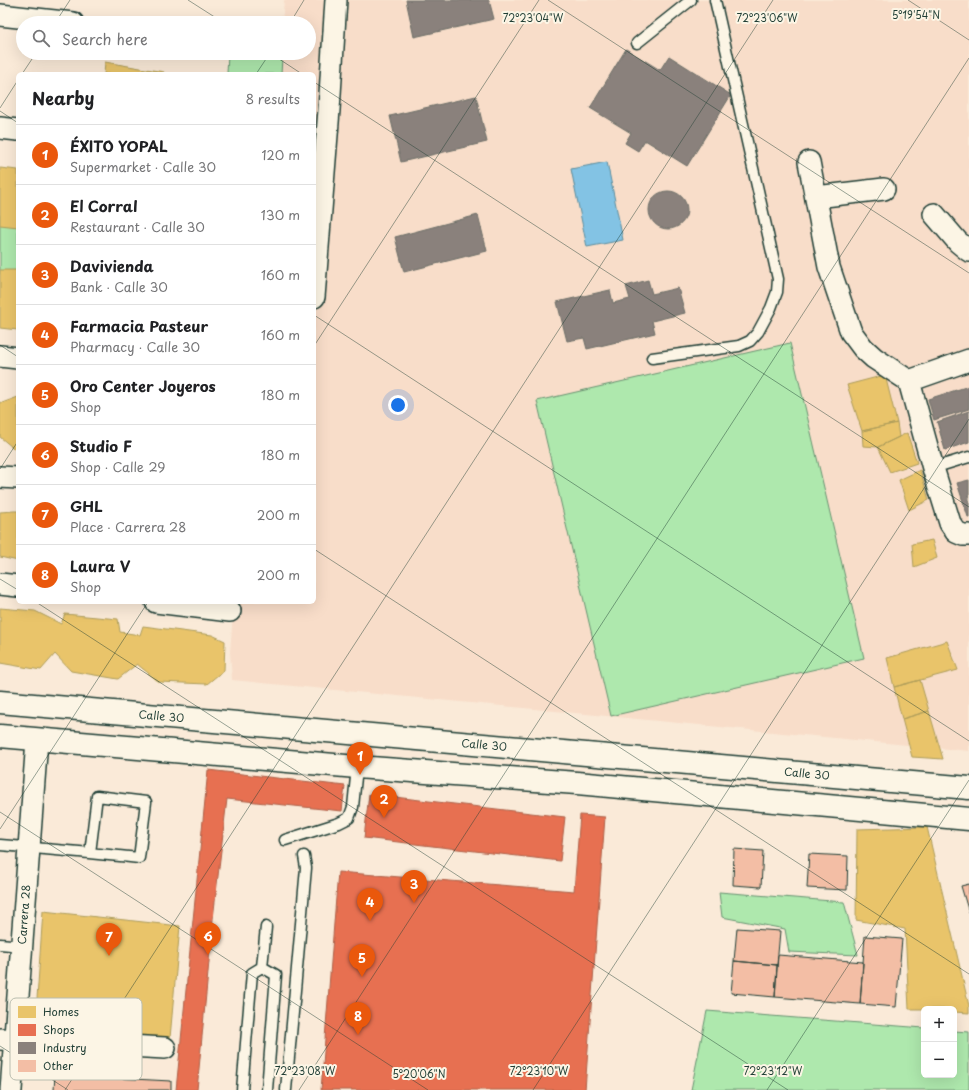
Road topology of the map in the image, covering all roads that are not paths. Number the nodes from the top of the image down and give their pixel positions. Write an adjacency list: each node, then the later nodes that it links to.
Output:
1 (336, 0): 14 (street)
2 (691, 0): 6 (lane)
3 (715, 0): 17 (lane)
4 (0, 15): 5 (street)
5 (16, 17)
6 (637, 43)
7 (0, 128): 8 (street)
8 (16, 130)
9 (809, 162): 11 (street)
10 (884, 189): 11 (street)
11 (816, 197): 19 (street)
12 (934, 214): 13 (street)
13 (969, 251)
14 (316, 272)
15 (0, 356): 16 (street)
16 (16, 358)
17 (652, 358)
18 (969, 360): 19 (street)
19 (909, 381): 21 (street)
20 (969, 457): 21 (lane)
21 (933, 468): 24 (street)
22 (0, 477): 23 (street)
23 (16, 478)
24 (969, 535)
25 (0, 584): 26 (street)
26 (16, 586)
27 (172, 604): 28 (street)
28 (230, 611)
29 (0, 702): 33 (main road, Calle 30)
30 (0, 736): 31 (main road)
31 (37, 740): 32 (main road); 37 (street, Carrera 28)
32 (357, 767): 34 (main road); 35 (lane)
33 (969, 788)
34 (969, 818)
35 (285, 840)
36 (0, 845): 37 (lane)
37 (30, 848): 38 (lane); 42 (street, Carrera 28)
38 (90, 853): 38 (lane)
39 (304, 856): 54 (lane)
40 (266, 927): 43 (lane)
41 (0, 944): 42 (lane)
42 (22, 946): 44 (street, Carrera 28)
43 (262, 967): 52 (lane); 53 (lane)
44 (14, 998)
45 (10, 1026): 46 (street, Carrera 28)
46 (8, 1039): 49 (street, Carrera 28)
47 (142, 1047): 48 (street)
48 (165, 1048)
49 (10, 1073)
50 (10, 1080): 51 (street, Carrera 28)
51 (11, 1090)
52 (242, 1090)
53 (267, 1090)
54 (286, 1090)

